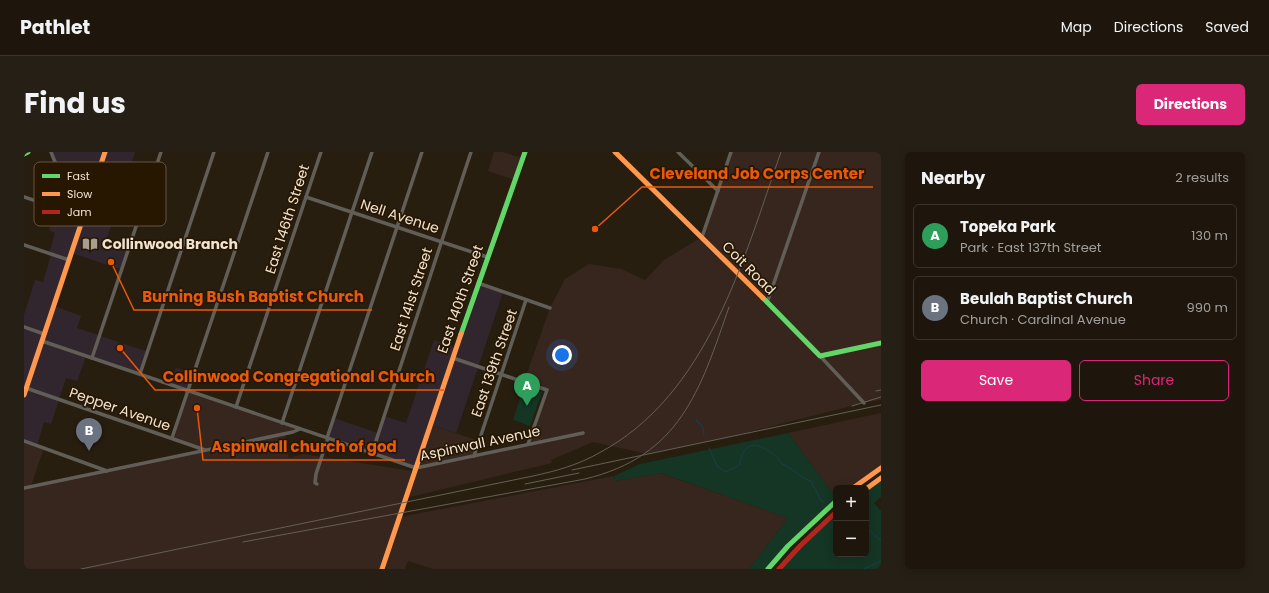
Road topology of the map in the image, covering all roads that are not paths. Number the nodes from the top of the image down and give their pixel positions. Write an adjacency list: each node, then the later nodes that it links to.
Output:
1 (28, 152): 16 (main road)
2 (50, 152): 17 (street)
3 (105, 152): 18 (main road)
4 (161, 152): 19 (street)
5 (214, 152): 44 (street)
6 (268, 152): 47 (street)
7 (321, 152): 22 (street, East 146th Street)
8 (372, 152): 24 (street)
9 (422, 152): 27 (street)
10 (471, 152): 29 (street, East 141st Street)
11 (524, 152): 31 (main road, East 140th Street)
12 (615, 152): 28 (main road, Coit Road)
13 (678, 152): 20 (street)
14 (731, 152): 20 (street)
15 (819, 152): 35 (street)
16 (24, 154)
17 (55, 162)
18 (102, 162)
19 (158, 162)
20 (718, 191): 28 (street)
21 (24, 197): 23 (street)
22 (306, 197): 24 (street, Nell Avenue); 50 (street, East 146th Street)
23 (34, 200)
24 (352, 212): 27 (street, Nell Avenue); 51 (street)
25 (81, 226): 32 (main road)
26 (136, 226): 42 (street)
27 (397, 227): 29 (street, Nell Avenue); 55 (street)
28 (702, 237): 35 (main road, Coit Road)
29 (442, 242): 31 (street, Nell Avenue); 59 (street, East 141st Street)
30 (24, 245): 32 (street)
31 (487, 257): 33 (main road, East 140th Street)
32 (69, 260): 38 (main road)
33 (478, 283): 34 (street); 43 (main road, East 140th Street)
34 (526, 300): 36 (street); 45 (street, East 139th Street)
35 (767, 303): 41 (main road, Coit Road)
36 (550, 308)
37 (24, 327): 38 (street)
38 (44, 334): 39 (main road)
39 (42, 341): 42 (street, Aspinwall Avenue); 46 (main road)
40 (881, 343): 41 (main road)
41 (820, 356): 49 (street, Coit Road)
42 (92, 358): 44 (street, Aspinwall Avenue)
43 (453, 358): 45 (street); 61 (main road, East 140th Street)
44 (140, 374): 47 (street, Aspinwall Avenue)
45 (501, 374): 57 (street); 60 (street, East 139th Street)
46 (26, 388): 48 (main road); 54 (street, Pepper Avenue)
47 (188, 390): 50 (street, Aspinwall Avenue); 54 (street)
48 (24, 395)
49 (864, 403)
50 (236, 407): 51 (street, Aspinwall Avenue)
51 (282, 423): 52 (street, Aspinwall Avenue)
52 (300, 429): 55 (street, Aspinwall Avenue); 58 (street)
53 (583, 433): 57 (street, Aspinwall Avenue)
54 (172, 438): 58 (street, Pepper Avenue)
55 (328, 438): 59 (street, Aspinwall Avenue); 65 (street)
56 (24, 441): 63 (street)
57 (528, 444): 60 (street, Aspinwall Avenue)
58 (206, 450): 63 (street)
59 (372, 453): 61 (street, Aspinwall Avenue)
60 (474, 456): 61 (street, Aspinwall Avenue)
61 (416, 468): 71 (main road, East 140th Street)
62 (881, 468): 66 (main road)
63 (107, 471): 68 (street)
64 (881, 478): 67 (main road)
65 (317, 484)
66 (857, 485)
67 (869, 487)
68 (24, 488)
69 (833, 505): 72 (main road)
70 (833, 515): 73 (main road)
71 (382, 569)
72 (768, 569)
73 (779, 569)

